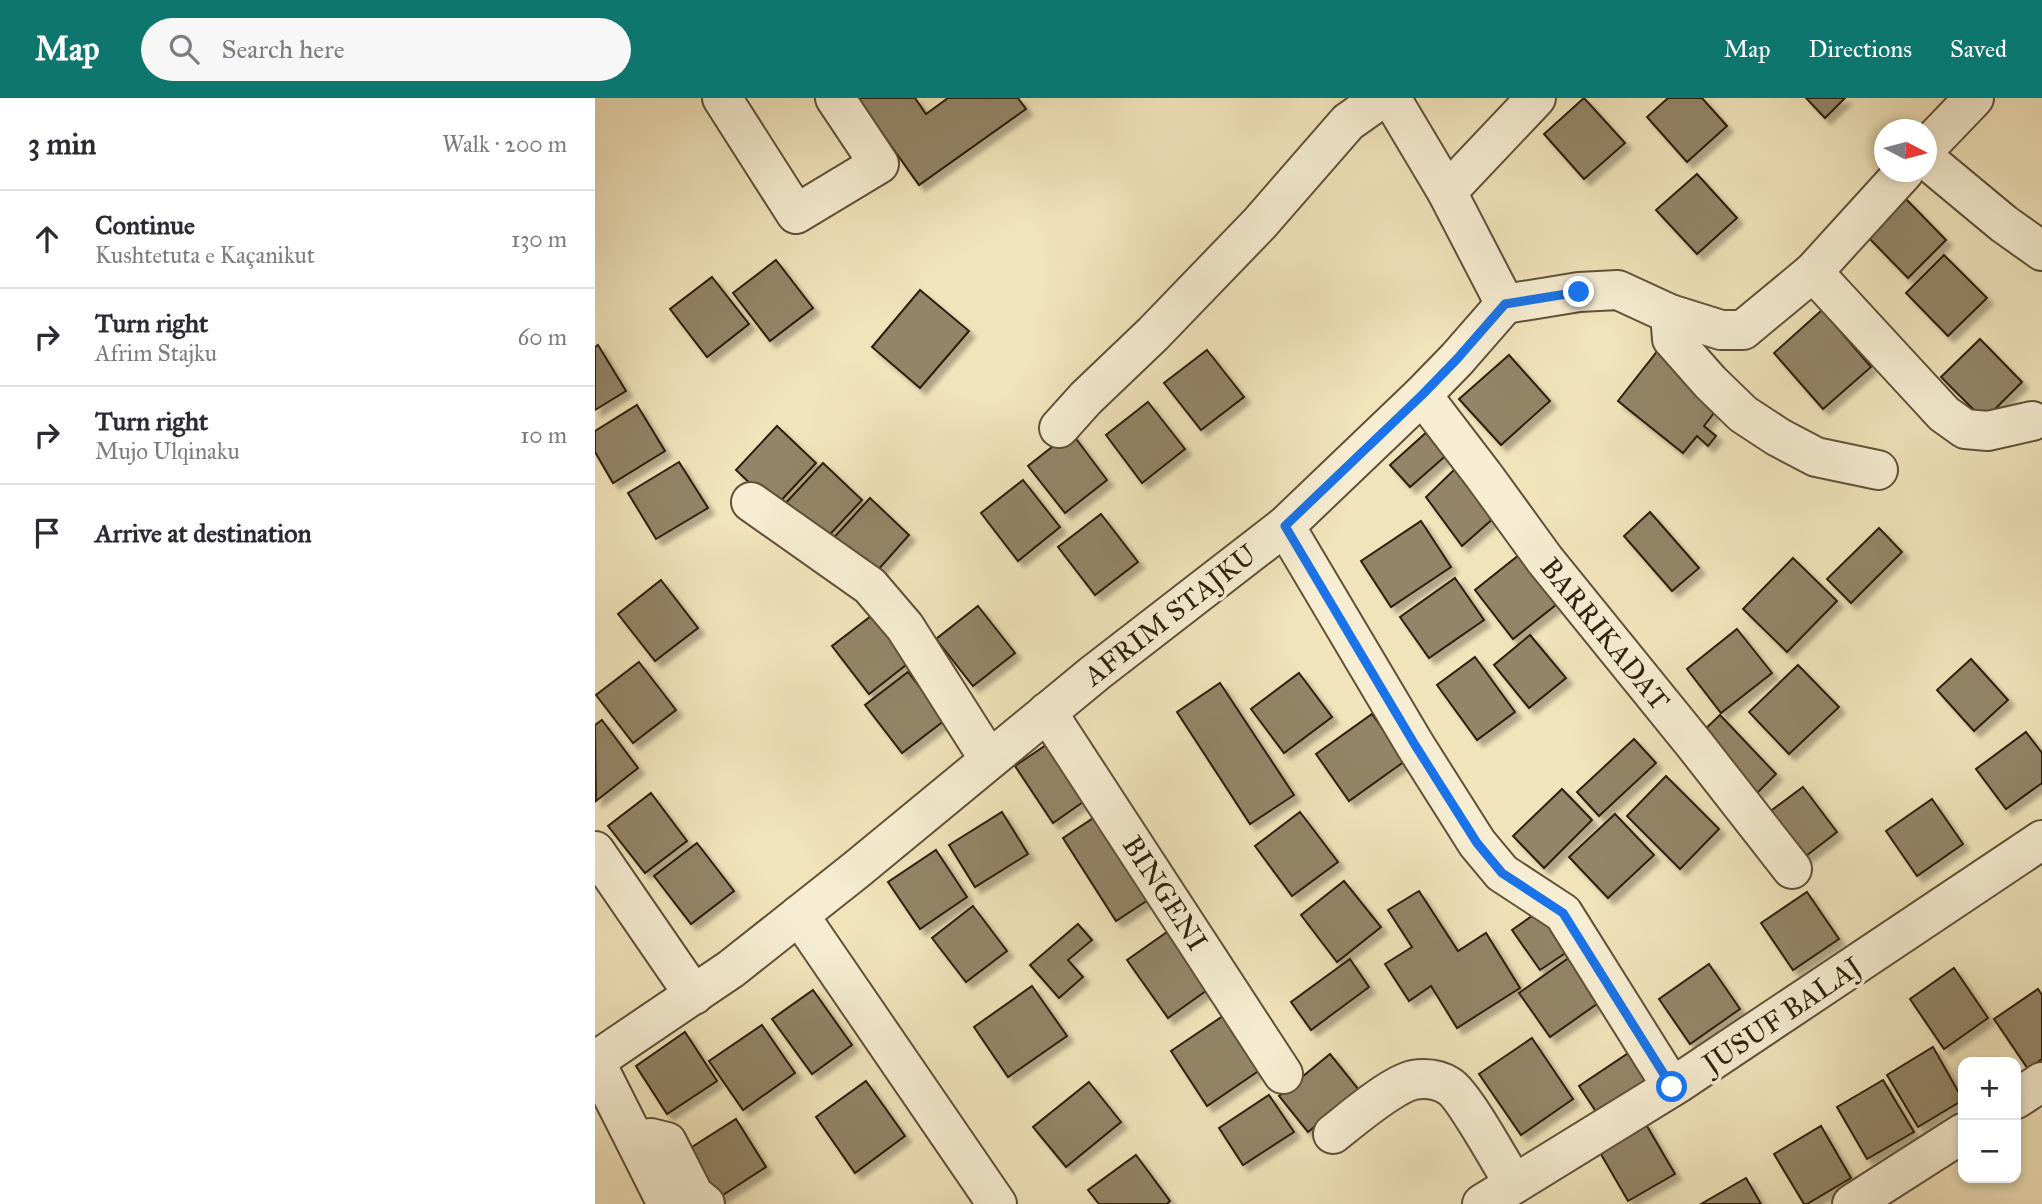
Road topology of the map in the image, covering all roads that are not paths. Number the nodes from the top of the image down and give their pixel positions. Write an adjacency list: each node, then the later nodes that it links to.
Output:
1 (722, 98): 2 (street)
2 (835, 98)
3 (1383, 98): 17 (street)
4 (1391, 98): 10 (street)
5 (1536, 98): 10 (street)
6 (1975, 98): 7 (street)
7 (1937, 137)
8 (1937, 168): 11 (street)
9 (1896, 182): 12 (street)
10 (1447, 192): 13 (street)
11 (2042, 251)
12 (1813, 272): 14 (street); 16 (street)
13 (1505, 304): 14 (street); 15 (street, AFRIM STAJKU)
14 (1670, 314): 18 (street)
15 (1422, 395): 20 (street, AFRIM STAJKU); 25 (street, BARRIKADAT)
16 (2032, 421)
17 (1059, 428)
18 (1878, 470)
19 (751, 502): 22 (street)
20 (1285, 526): 21 (street, AFRIM STAJKU); 31 (street)
21 (1047, 712): 22 (street, AFRIM STAJKU); 29 (street, BINGENI)
22 (989, 759): 26 (street, AFRIM STAJKU)
23 (2042, 840): 31 (street, JUSUF BALAJ)
24 (595, 851): 27 (street)
25 (1792, 869)
26 (799, 915): 27 (street, AFRIM STAJKU); 39 (street)
27 (694, 995): 28 (street, AFRIM STAJKU)
28 (595, 1061): 35 (street)
29 (1283, 1074)
30 (2042, 1083): 32 (street)
31 (1672, 1087): 36 (street, JUSUF BALAJ)
32 (2021, 1096)
33 (1332, 1134): 36 (street)
34 (1958, 1136): 41 (street)
35 (636, 1142): 37 (street); 38 (street)
36 (1514, 1184): 40 (street, JUSUF BALAJ)
37 (667, 1204)
38 (705, 1204)
39 (997, 1204)
40 (1482, 1204)
41 (1852, 1204)

